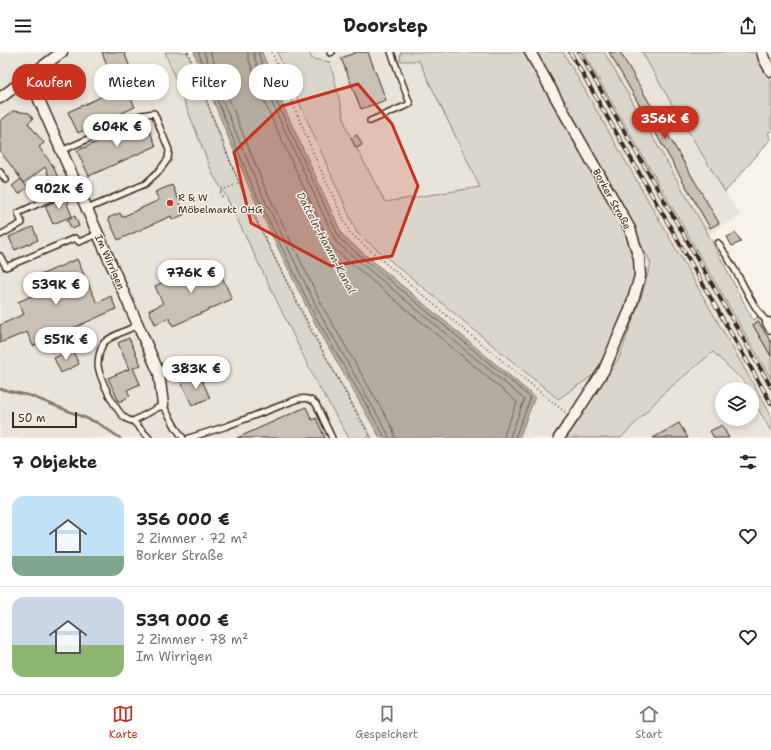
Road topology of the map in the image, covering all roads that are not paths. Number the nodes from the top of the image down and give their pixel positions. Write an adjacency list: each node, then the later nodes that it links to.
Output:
1 (62, 52): 5 (street)
2 (391, 52): 10 (lane)
3 (530, 52): 28 (street, Borker Straße)
4 (762, 52): 6 (street)
5 (46, 64)
6 (771, 71)
7 (12, 89): 8 (street)
8 (0, 98)
9 (39, 100): 11 (street, Im Wirrigen)
10 (370, 121)
11 (61, 151): 14 (street, Im Wirrigen); 15 (lane)
12 (0, 172): 13 (lane)
13 (6, 180)
14 (77, 186): 15 (street, Im Wirrigen); 17 (lane)
15 (87, 209): 16 (street, Im Wirrigen)
16 (98, 234): 19 (lane); 20 (street, Im Wirrigen)
17 (0, 235)
18 (718, 243): 21 (lane)
19 (0, 256)
20 (138, 325): 22 (street, Im Wirrigen); 23 (lane)
21 (770, 325)
22 (163, 405): 23 (lane); 25 (lane)
23 (133, 421): 24 (lane)
24 (149, 438)
25 (183, 438)
26 (189, 438): 27 (lane)
27 (332, 438)
28 (559, 438)

